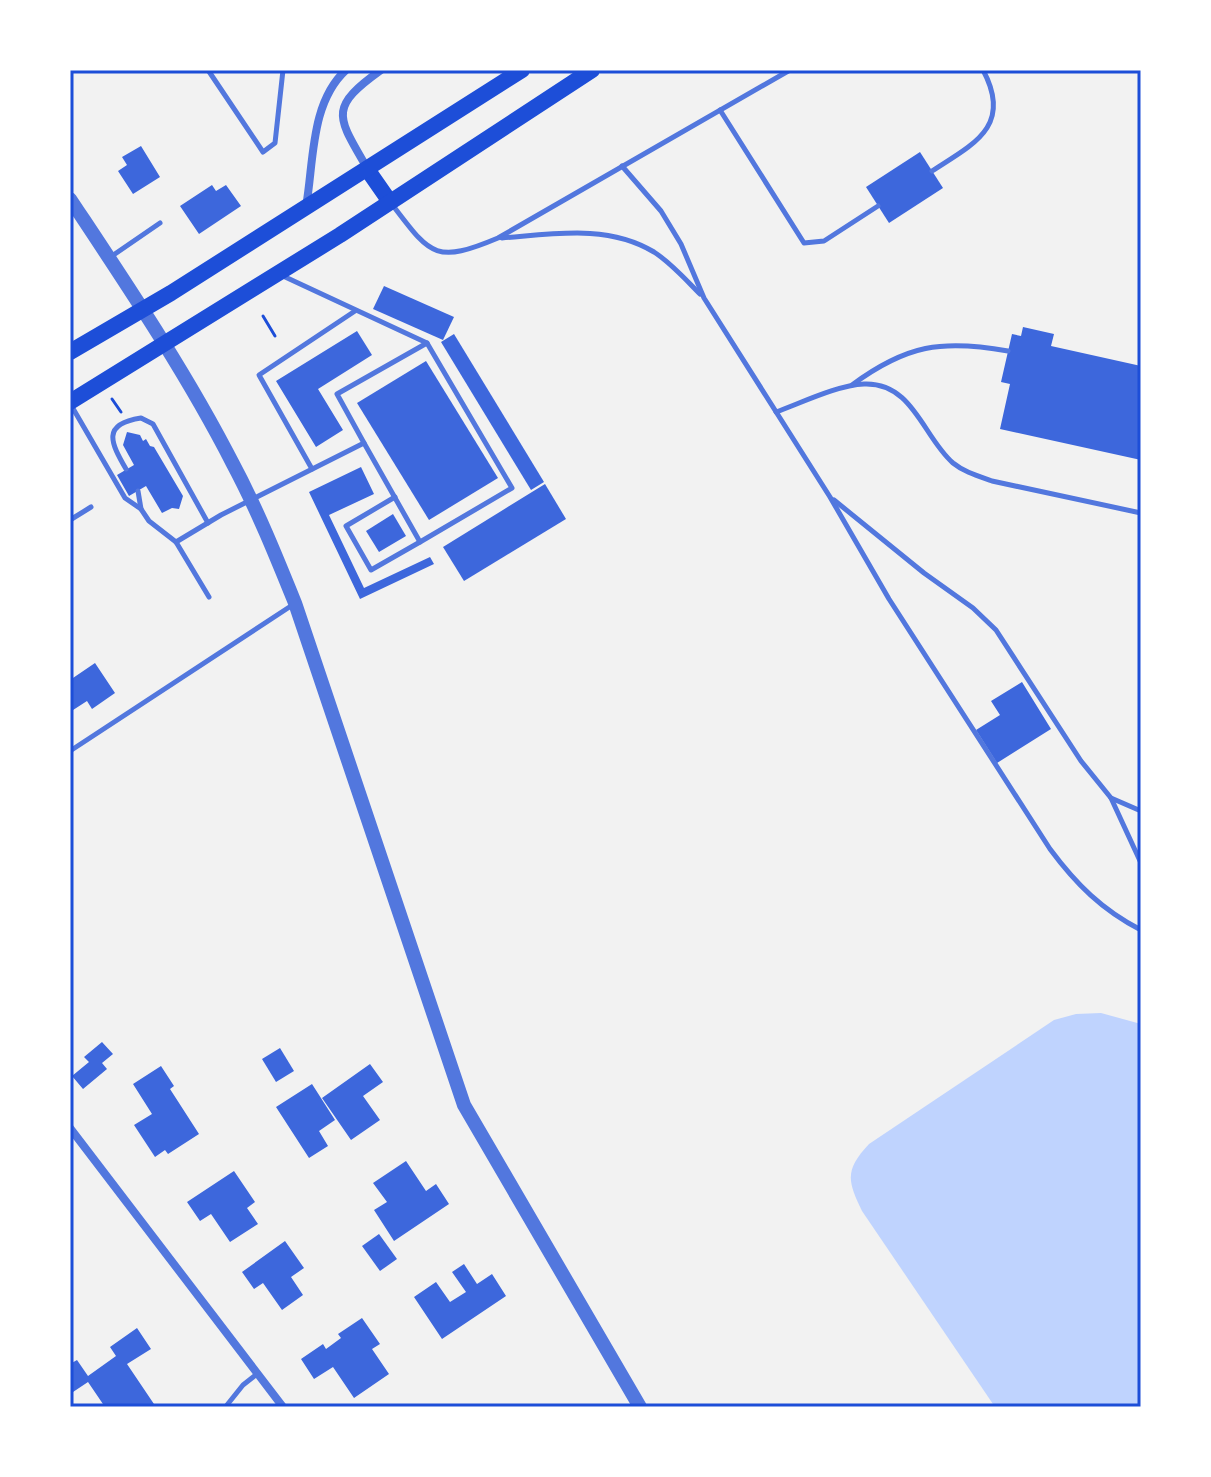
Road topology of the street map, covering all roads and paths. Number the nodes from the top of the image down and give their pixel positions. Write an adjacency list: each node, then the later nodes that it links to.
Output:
1 (208, 70): 2 (lane)
2 (283, 70)
3 (346, 70): 16 (street)
4 (381, 70): 11 (street)
5 (522, 70): 11 (main road)
6 (592, 70): 14 (main road)
7 (790, 70): 9 (lane)
8 (983, 70): 12 (lane)
9 (720, 110): 10 (lane); 15 (lane)
10 (622, 166): 18 (lane); 21 (lane)
11 (367, 169): 14 (main road); 16 (main road)
12 (932, 171)
13 (70, 199): 19 (street)
14 (390, 202): 18 (lane); 20 (main road)
15 (878, 206)
16 (306, 207): 22 (main road)
17 (160, 223): 19 (lane)
18 (498, 238): 21 (lane)
19 (108, 258): 22 (street)
20 (278, 274): 23 (lane); 27 (main road)
21 (704, 298): 33 (lane)
22 (141, 309): 27 (street); 29 (main road)
23 (355, 311): 26 (lane); 37 (lane)
24 (263, 316): 25 (path)
25 (275, 336)
26 (427, 343): 35 (lane); 48 (lane)
27 (163, 345): 32 (main road); 41 (street)
28 (1008, 351): 30 (lane)
29 (70, 352)
30 (850, 386): 33 (lane); 44 (lane)
31 (112, 399): 34 (path)
32 (70, 403): 43 (lane)
33 (776, 412): 40 (lane)
34 (123, 415)
35 (364, 443): 37 (lane); 39 (lane)
36 (126, 469): 46 (lane)
37 (312, 469): 41 (lane)
38 (138, 491): 43 (lane)
39 (395, 497): 48 (lane); 48 (lane)
40 (830, 497): 52 (lane); 55 (lane)
41 (251, 501): 46 (lane); 50 (street)
42 (91, 507): 45 (lane)
43 (141, 509): 47 (lane)
44 (1141, 513)
45 (70, 520)
46 (208, 523): 47 (lane)
47 (176, 542): 49 (lane)
48 (420, 542)
49 (209, 597)
50 (295, 603): 51 (lane); 60 (street)
51 (70, 751)
52 (1111, 798): 53 (lane); 54 (lane)
53 (1141, 811)
54 (1141, 863)
55 (1141, 930)
56 (70, 1128): 57 (street)
57 (257, 1374): 58 (lane); 59 (street)
58 (228, 1407)
59 (283, 1407)
60 (640, 1407)

